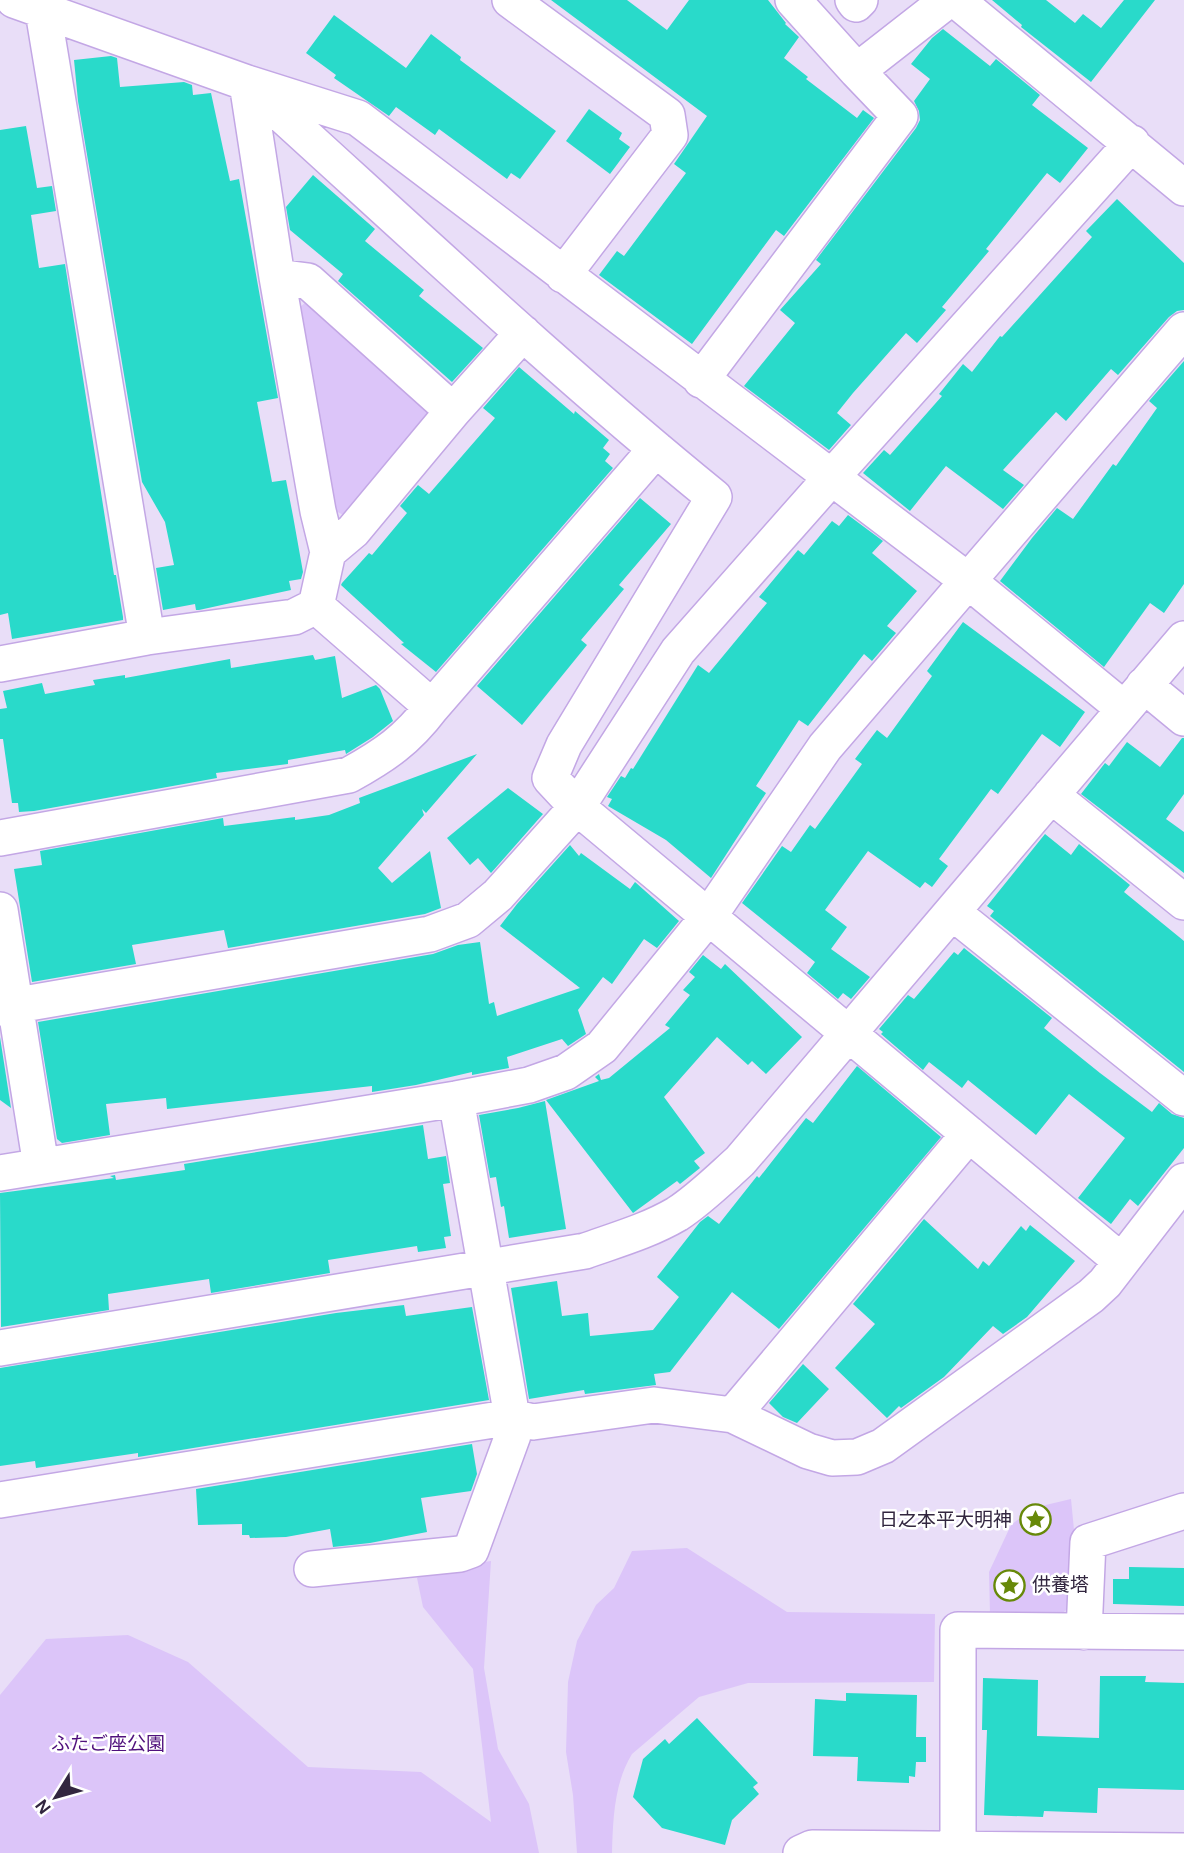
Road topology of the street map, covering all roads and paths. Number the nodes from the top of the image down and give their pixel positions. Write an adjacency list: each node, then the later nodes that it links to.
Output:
1 (510, 0): 12 (street)
2 (793, 0): 8 (street)
3 (853, 0): 4 (street)
4 (860, 0)
5 (948, 0): 8 (street)
6 (956, 0): 10 (street)
7 (28, 5): 9 (street); 23 (street)
8 (857, 71): 16 (street)
9 (247, 83): 12 (street); 13 (street); 15 (street)
10 (1132, 143): 11 (street); 19 (street)
11 (1184, 188)
12 (563, 275): 16 (street)
13 (277, 277): 17 (street); 20 (street)
14 (1184, 330): 21 (street)
15 (523, 332): 17 (street); 18 (street)
16 (701, 380): 19 (street)
17 (453, 411): 20 (street)
18 (656, 449): 27 (street); 30 (street)
19 (830, 478): 21 (street); 30 (street)
20 (328, 552): 22 (street)
21 (967, 580): 26 (street); 35 (street)
22 (316, 606): 23 (street); 27 (street)
23 (147, 637): 25 (street)
24 (1184, 639): 26 (street)
25 (0, 664)
26 (1134, 697): 28 (street); 29 (street)
27 (432, 707): 31 (street)
28 (1184, 718)
29 (1051, 795): 32 (street); 34 (street)
30 (577, 807): 35 (street); 36 (street)
31 (0, 838)
32 (1184, 902)
33 (0, 910): 36 (street)
34 (951, 912): 37 (street); 38 (street)
35 (709, 916): 37 (street); 39 (street)
36 (8, 1007): 41 (street)
37 (849, 1033): 40 (street); 45 (street)
38 (1184, 1098)
39 (456, 1099): 41 (street); 45 (street)
40 (969, 1134): 44 (street); 47 (street)
41 (41, 1167): 42 (street)
42 (0, 1173)
43 (1184, 1181): 44 (street)
44 (1121, 1261): 47 (street)
45 (484, 1267): 46 (street); 48 (street)
46 (0, 1348)
47 (733, 1415): 48 (street)
48 (512, 1416): 49 (street); 51 (street)
49 (0, 1500)
50 (1184, 1511): 52 (street)
51 (312, 1569)
52 (1084, 1632): 53 (street); 54 (street)
53 (1184, 1632)
54 (958, 1851): 55 (street); 56 (street)
55 (1184, 1851)
56 (802, 1853)

